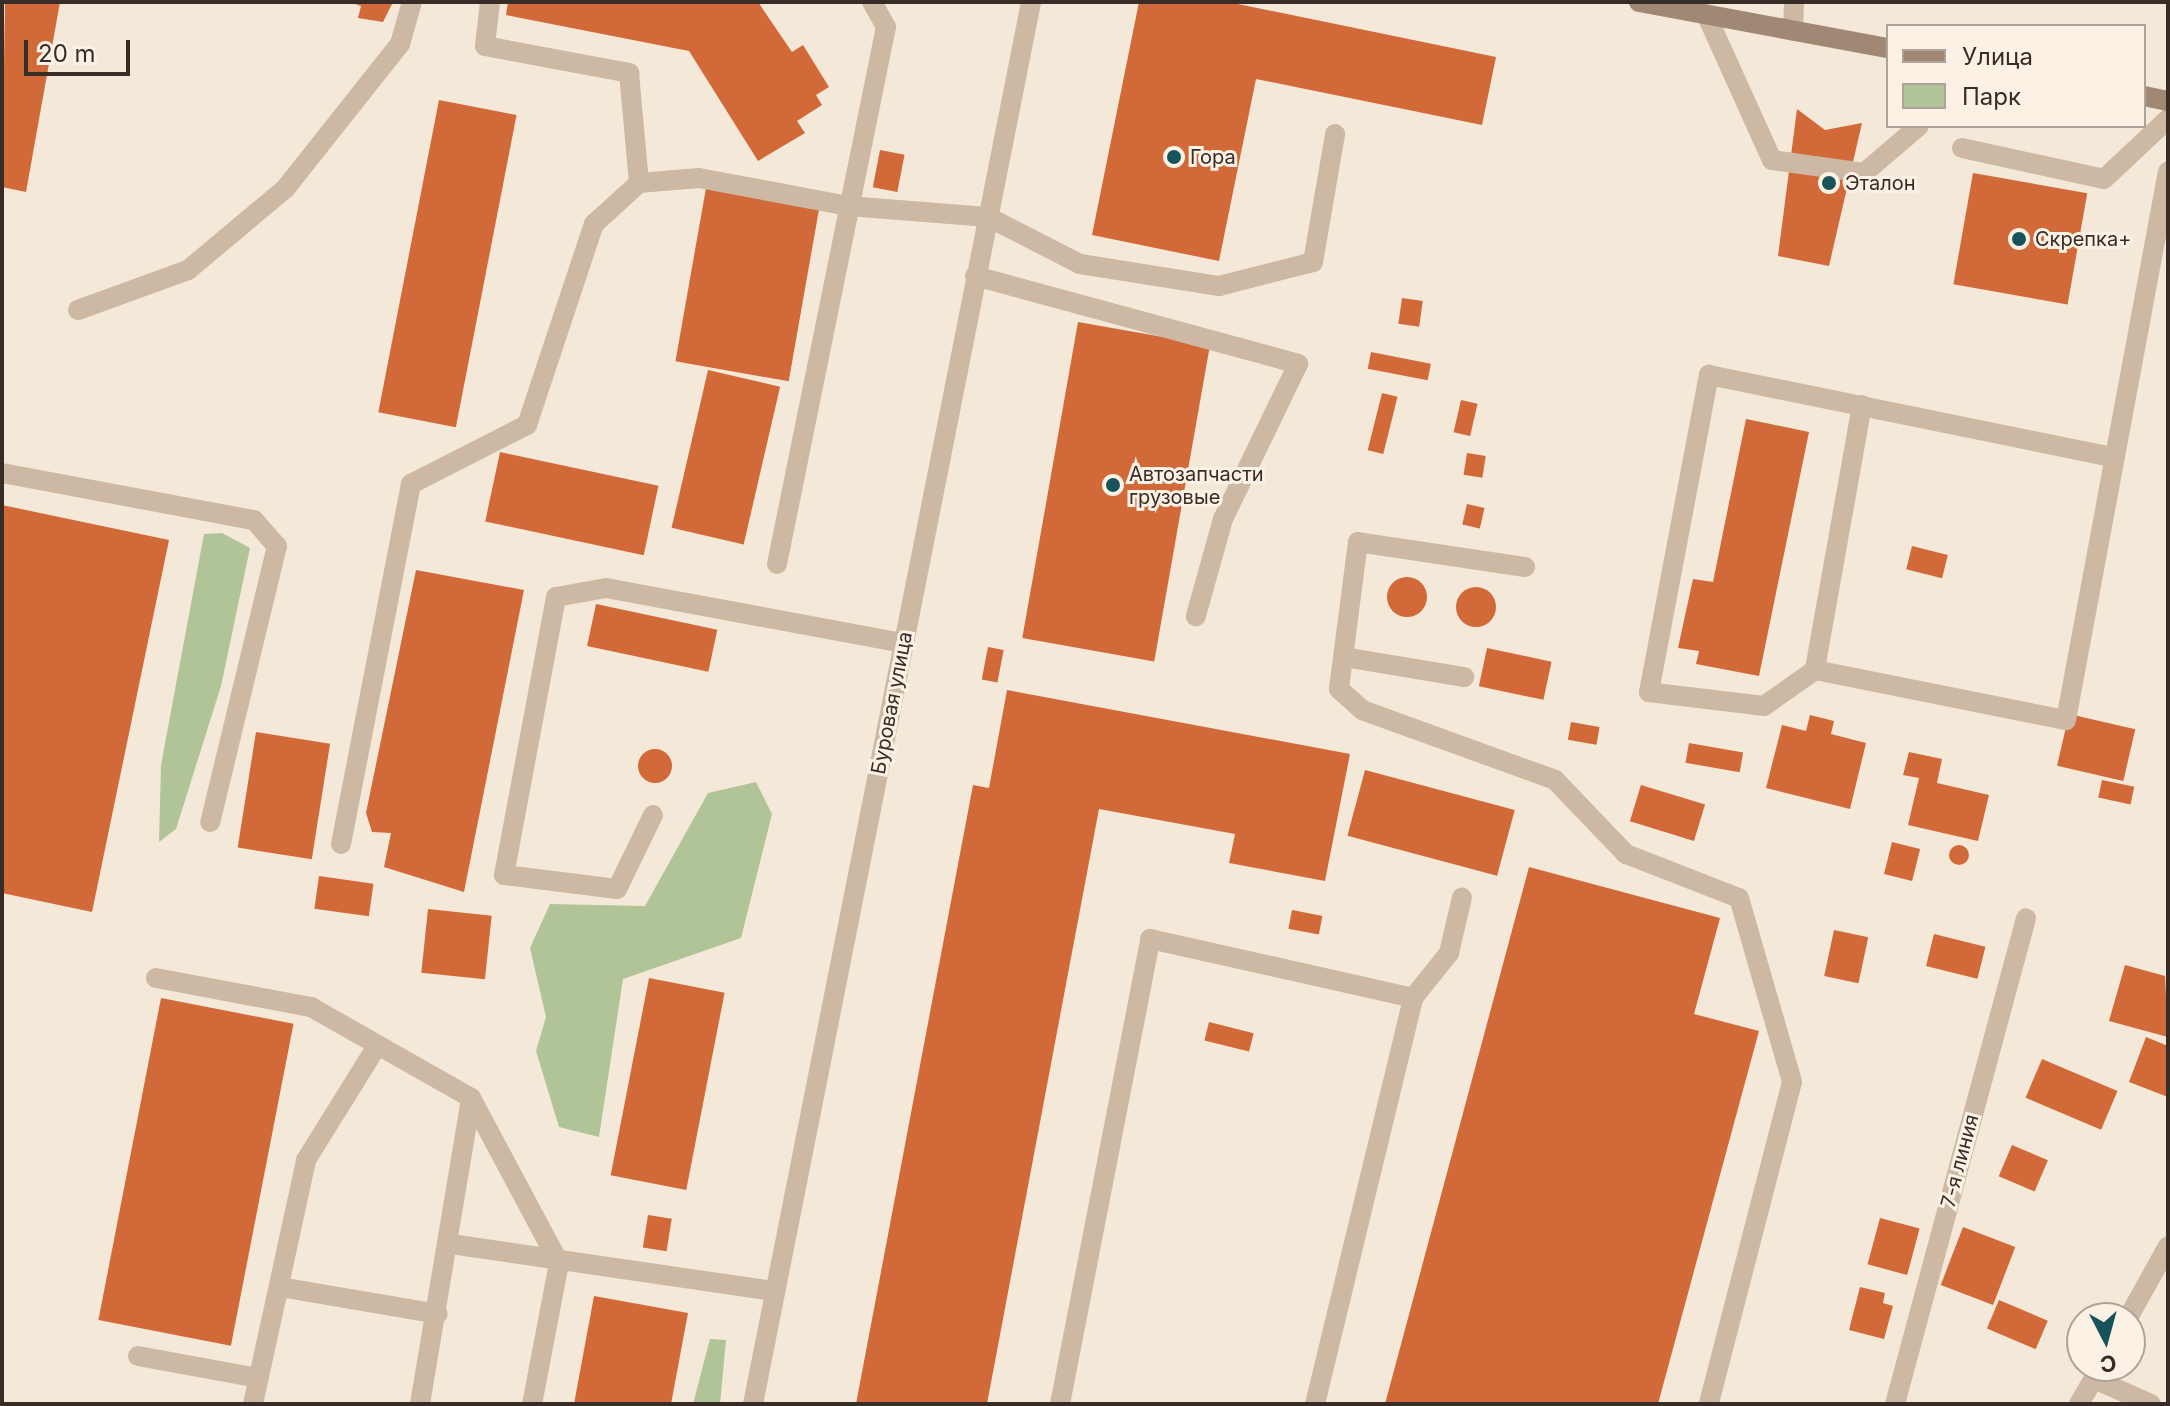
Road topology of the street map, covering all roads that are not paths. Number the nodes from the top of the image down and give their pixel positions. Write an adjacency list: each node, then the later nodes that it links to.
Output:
1 (412, 2): 21 (street)
2 (490, 2): 17 (street)
3 (872, 2): 18 (street)
4 (1031, 2): 19 (street, Буровая улица)
5 (1639, 2): 7 (main road)
6 (1794, 2): 8 (street)
7 (1706, 14): 8 (main road); 13 (street)
8 (1793, 31): 9 (main road)
9 (1886, 48)
10 (2146, 96): 11 (main road)
11 (2168, 101)
12 (2168, 119): 15 (street)
13 (1917, 128)
14 (1335, 134): 19 (street)
15 (1962, 148)
16 (2168, 171): 23 (street)
17 (639, 183): 18 (street); 34 (street)
18 (848, 206): 19 (street); 25 (street)
19 (988, 217): 20 (street, Буровая улица)
20 (975, 276): 27 (street); 28 (street, Буровая улица)
21 (78, 310)
22 (1862, 405): 23 (street); 30 (street); 30 (street)
23 (2113, 457): 30 (street)
24 (2, 473): 33 (street)
25 (777, 564)
26 (1525, 567): 29 (street)
27 (1196, 616)
28 (904, 643): 32 (street); 45 (street, Буровая улица)
29 (1344, 657): 31 (street); 58 (street)
30 (1815, 670)
31 (1464, 677)
32 (653, 815)
33 (210, 822)
34 (341, 844)
35 (1462, 897): 38 (street)
36 (2026, 918): 59 (street, 7-я линия)
37 (156, 978): 39 (street)
38 (1413, 998): 56 (street); 57 (street)
39 (377, 1046): 40 (street); 44 (street)
40 (471, 1098): 41 (street); 43 (street)
41 (451, 1244): 43 (street); 47 (street)
42 (2168, 1246): 46 (street)
43 (559, 1263): 45 (street); 54 (street)
44 (280, 1287): 47 (street); 49 (street)
45 (775, 1291): 55 (street, Буровая улица)
46 (2137, 1302)
47 (438, 1314): 53 (street)
48 (138, 1356): 49 (street)
49 (258, 1378): 52 (street)
50 (2092, 1382): 60 (street)
51 (2115, 1382): 61 (street)
52 (253, 1404)
53 (420, 1404)
54 (532, 1404)
55 (753, 1404)
56 (1060, 1404)
57 (1315, 1404)
58 (1709, 1404)
59 (1895, 1404)
60 (2079, 1404)
61 (2151, 1404)

